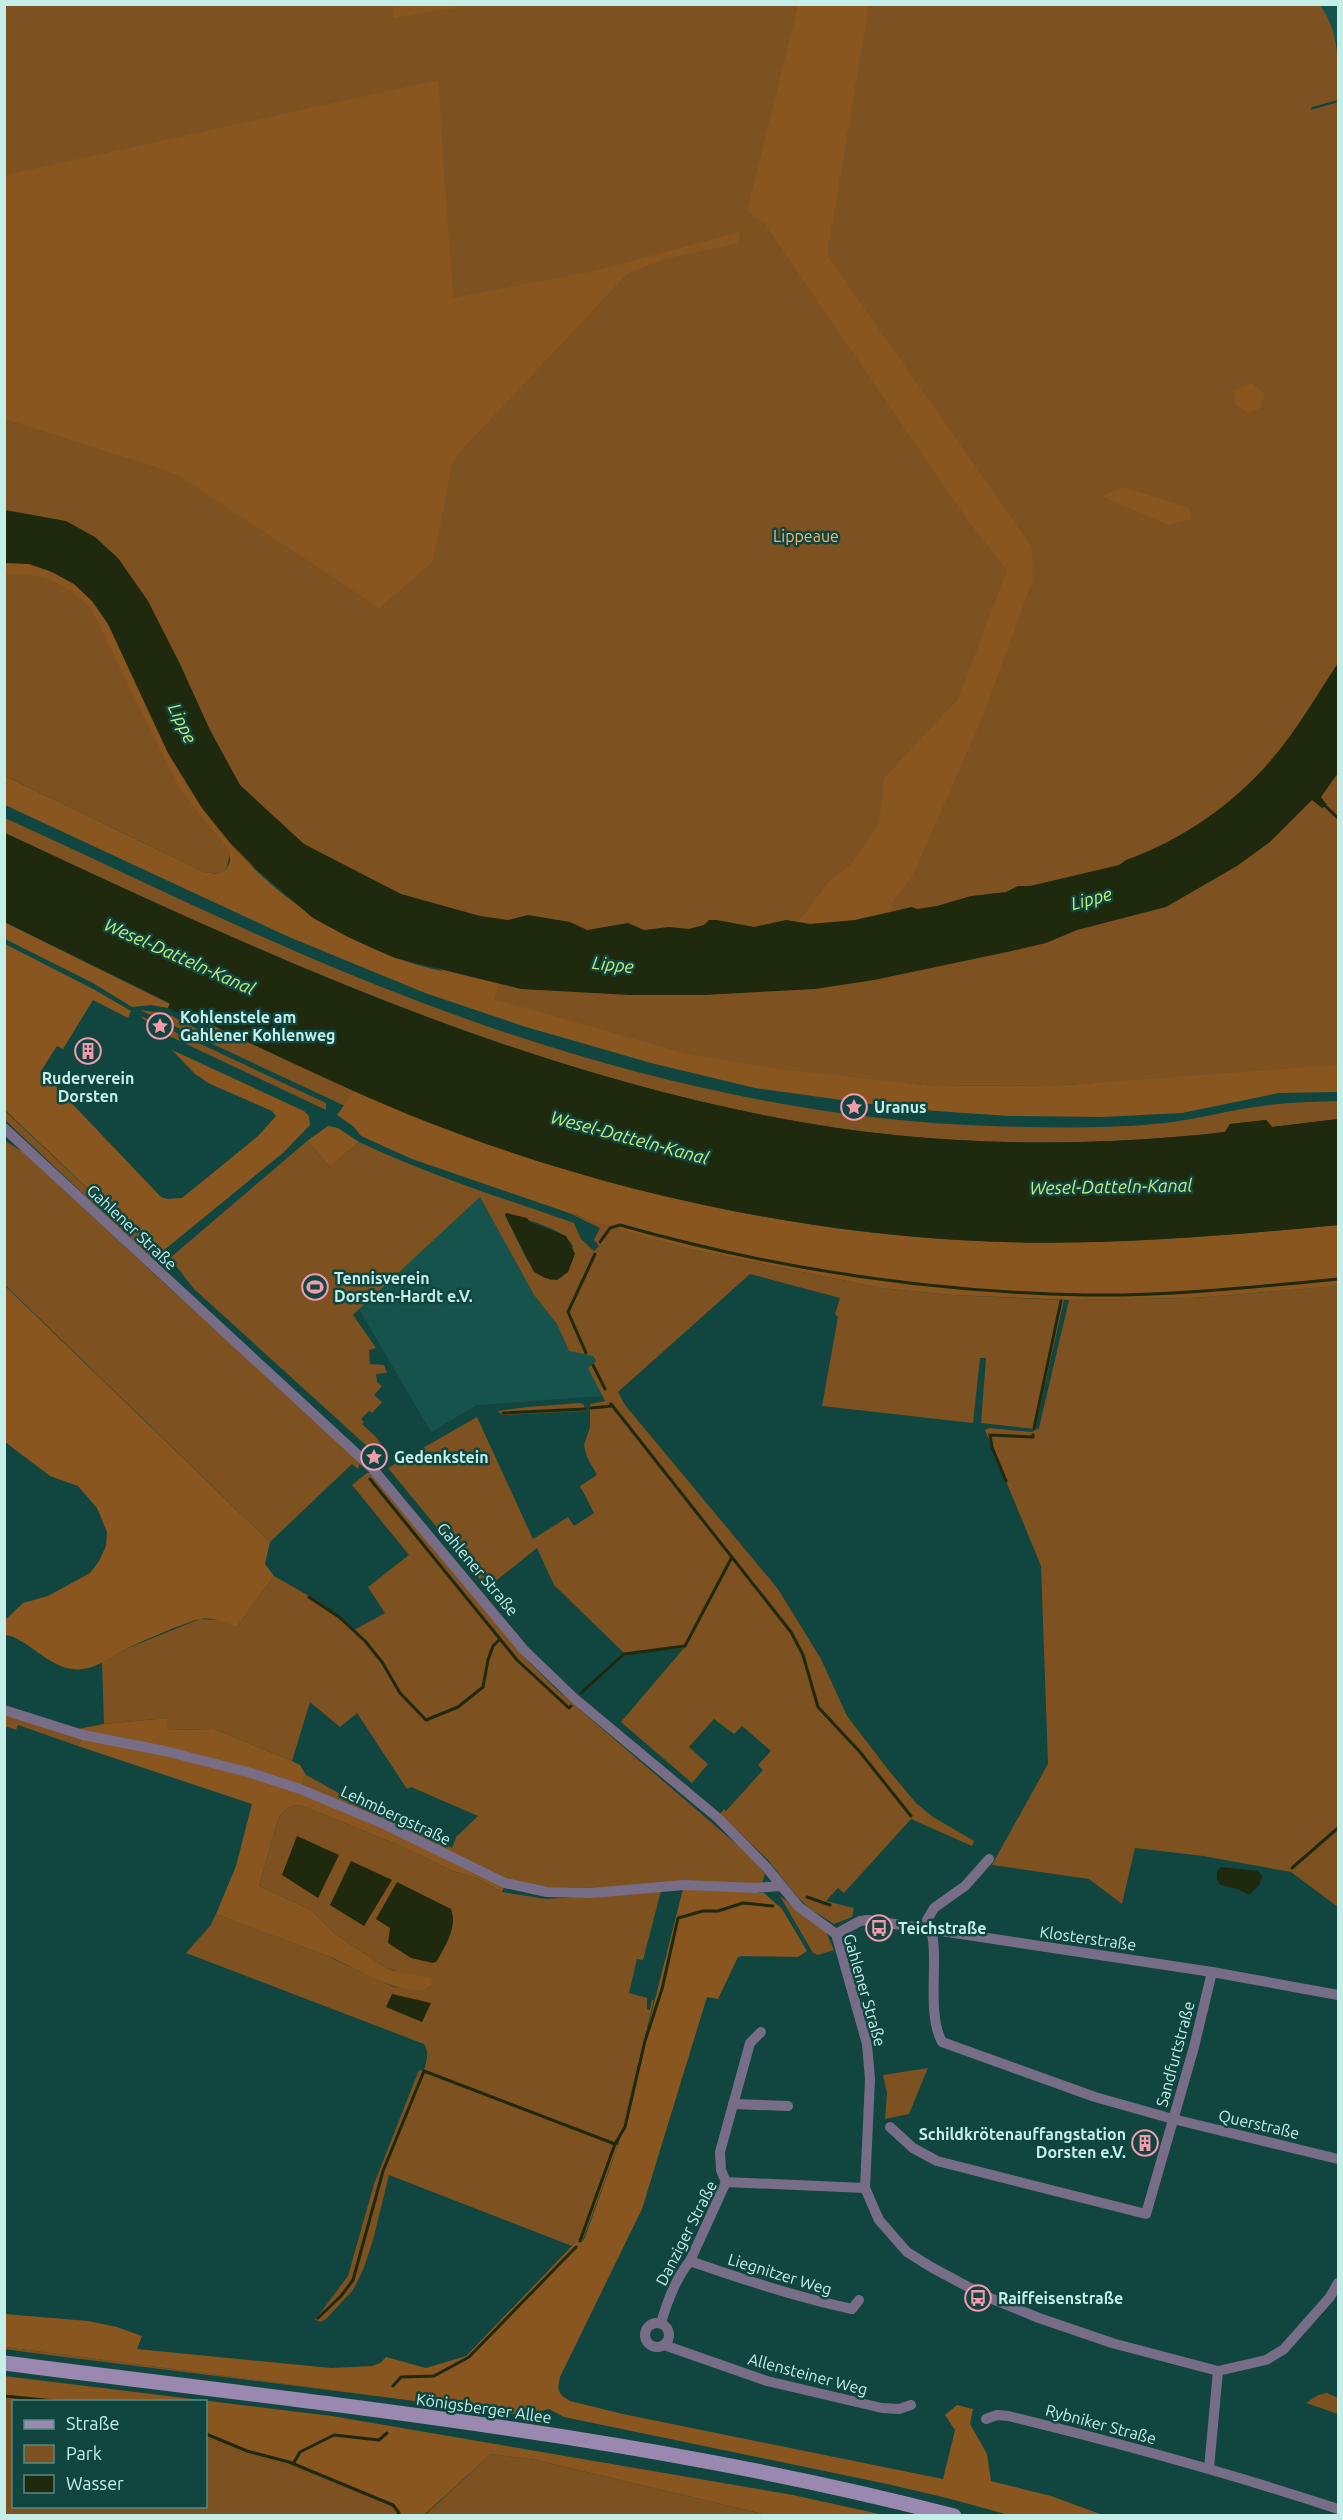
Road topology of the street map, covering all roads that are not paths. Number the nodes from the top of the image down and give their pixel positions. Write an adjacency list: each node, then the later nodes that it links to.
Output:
1 (4, 1128): 4 (street, Gahlener Straße)
2 (4, 1710): 4 (street, Lehmbergstraße)
3 (989, 1859): 5 (street)
4 (780, 1886): 6 (street, Gahlener Straße)
5 (933, 1930): 6 (street, Klosterstraße); 7 (street, Klosterstraße); 12 (street)
6 (836, 1934): 16 (street, Gahlener Straße)
7 (1212, 1972): 8 (street, Klosterstraße); 12 (street, Sandfurtstraße)
8 (1338, 1995)
9 (761, 2032): 10 (street)
10 (733, 2104): 11 (street); 15 (street)
11 (788, 2106)
12 (1173, 2119): 13 (street, Sandfurtstraße); 14 (street, Querstraße)
13 (890, 2127)
14 (1338, 2159)
15 (726, 2182): 16 (street, Danziger Straße); 17 (street, Danziger Straße)
16 (865, 2188): 24 (street)
17 (690, 2261): 19 (street, Liegnitzer Weg); 21 (street, Danziger Straße)
18 (1338, 2283): 20 (street)
19 (859, 2300)
20 (1334, 2301): 24 (street)
21 (661, 2323): 22 (street, Danziger Straße); 22 (street, Danziger Straße)
22 (664, 2345): 25 (street, Allensteiner Weg)
23 (4, 2363): 29 (main road, Königsberger Allee)
24 (1218, 2371): 27 (street)
25 (911, 2405)
26 (986, 2419): 27 (street, Rybniker Straße)
27 (1209, 2468): 28 (street, Rybniker Straße)
28 (1338, 2509)
29 (954, 2516)

